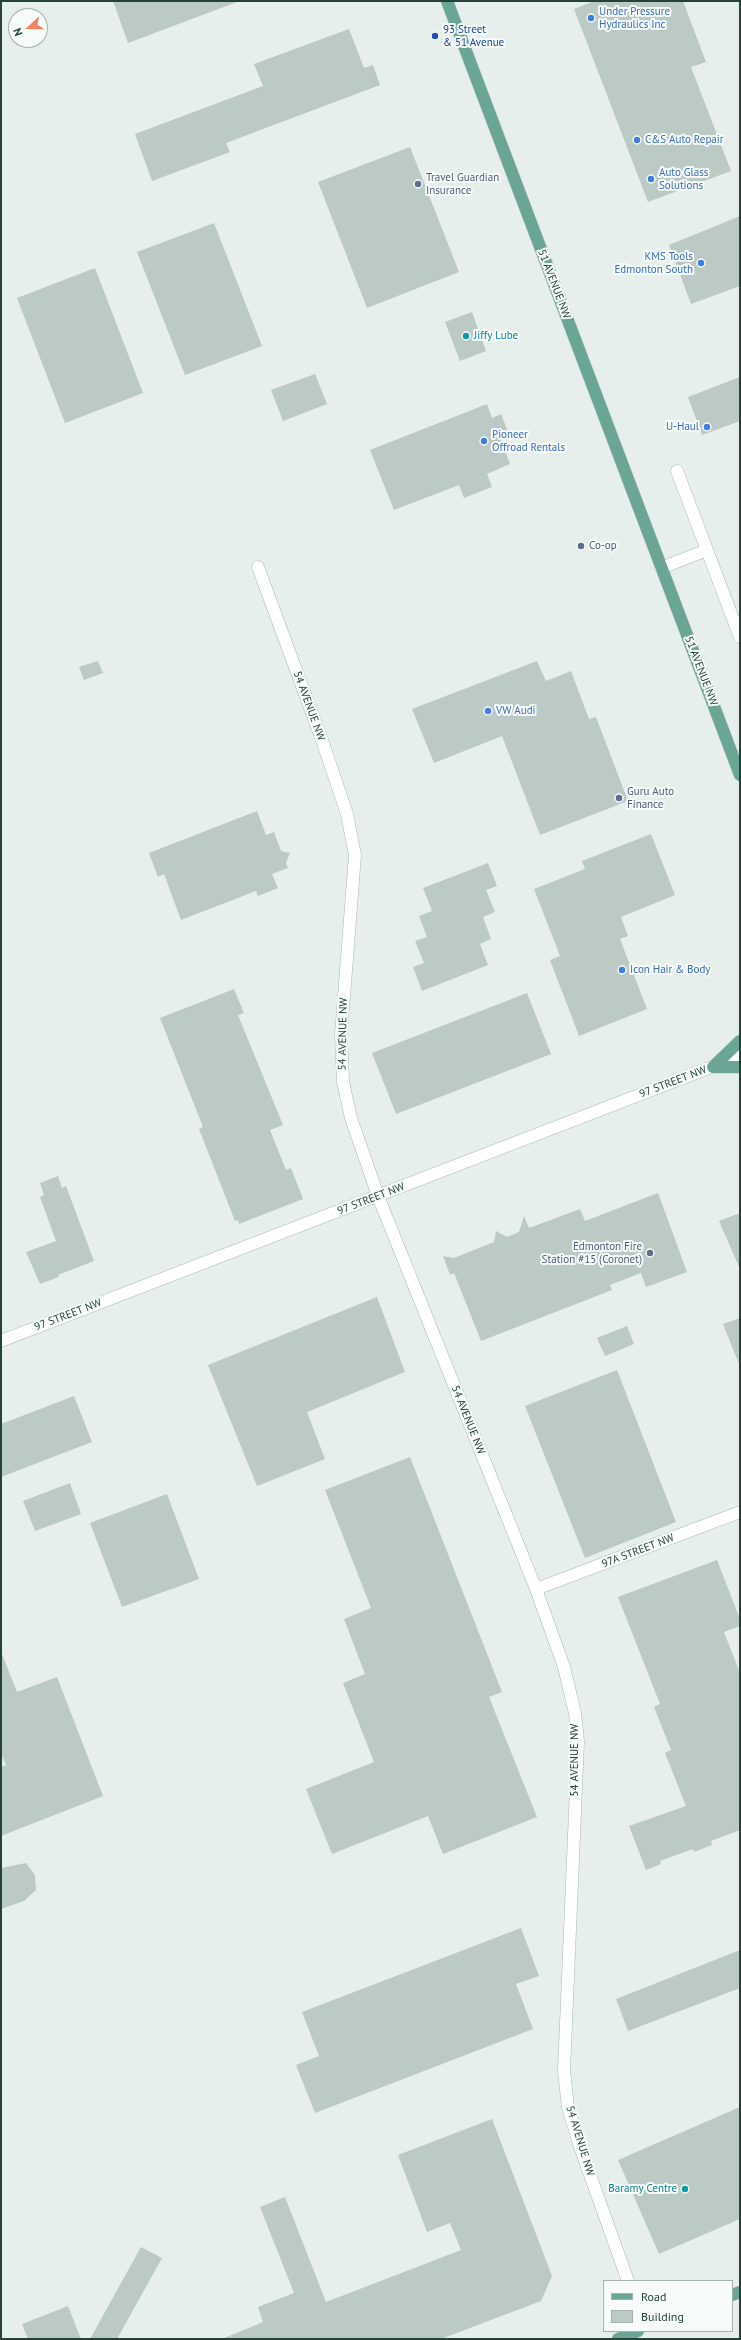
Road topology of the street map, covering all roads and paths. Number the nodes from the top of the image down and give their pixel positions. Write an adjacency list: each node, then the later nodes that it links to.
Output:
1 (447, 1): 5 (main road, 51 AVENUE NW)
2 (677, 471): 3 (street)
3 (707, 550): 5 (street); 6 (street)
4 (258, 567): 12 (street, 54 AVENUE NW)
5 (661, 568): 7 (main road, 51 AVENUE NW)
6 (740, 637)
7 (740, 775)
8 (740, 1041): 10 (main road)
9 (740, 1056): 10 (street, 97 STREET NW)
10 (713, 1067): 11 (main road); 12 (street, 97 STREET NW)
11 (740, 1067)
12 (378, 1196): 13 (street, 97 STREET NW); 15 (street, 54 AVENUE NW)
13 (1, 1341)
14 (740, 1512): 15 (street, 97A STREET NW)
15 (536, 1589): 16 (street, 54 AVENUE NW)
16 (628, 2280)
17 (636, 2332): 18 (main road)
18 (618, 2339)

